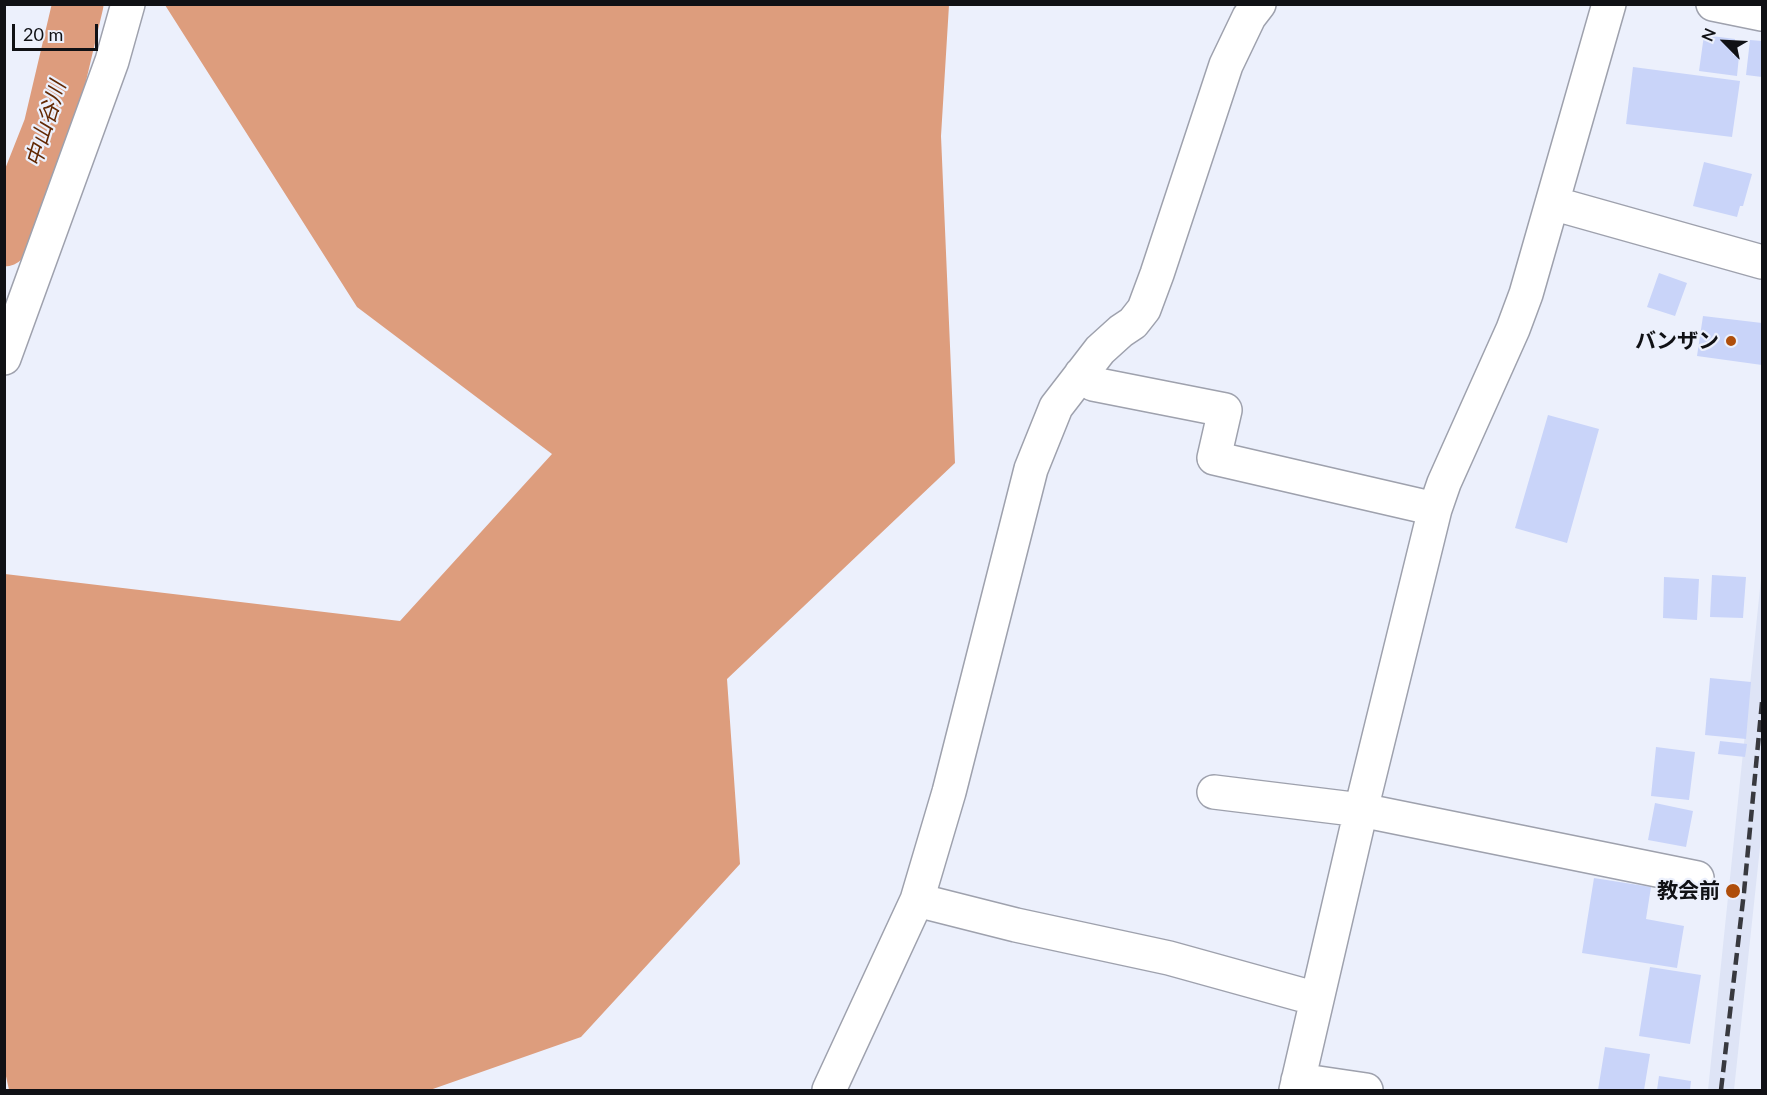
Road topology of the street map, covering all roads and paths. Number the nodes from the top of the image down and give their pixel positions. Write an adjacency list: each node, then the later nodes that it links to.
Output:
1 (128, 4): 8 (street)
2 (1259, 4): 9 (street)
3 (1609, 4): 6 (street)
4 (1713, 4): 5 (street)
5 (1762, 14)
6 (1552, 203): 7 (street); 10 (street)
7 (1762, 262)
8 (4, 358)
9 (1081, 374): 10 (street); 14 (street)
10 (1436, 509): 12 (street)
11 (1214, 792): 12 (street)
12 (1361, 810): 13 (street); 15 (street)
13 (1696, 878)
14 (917, 900): 15 (street); 17 (street)
15 (1317, 999): 16 (street)
16 (1297, 1085): 18 (street)
17 (829, 1090)
18 (1366, 1090)

